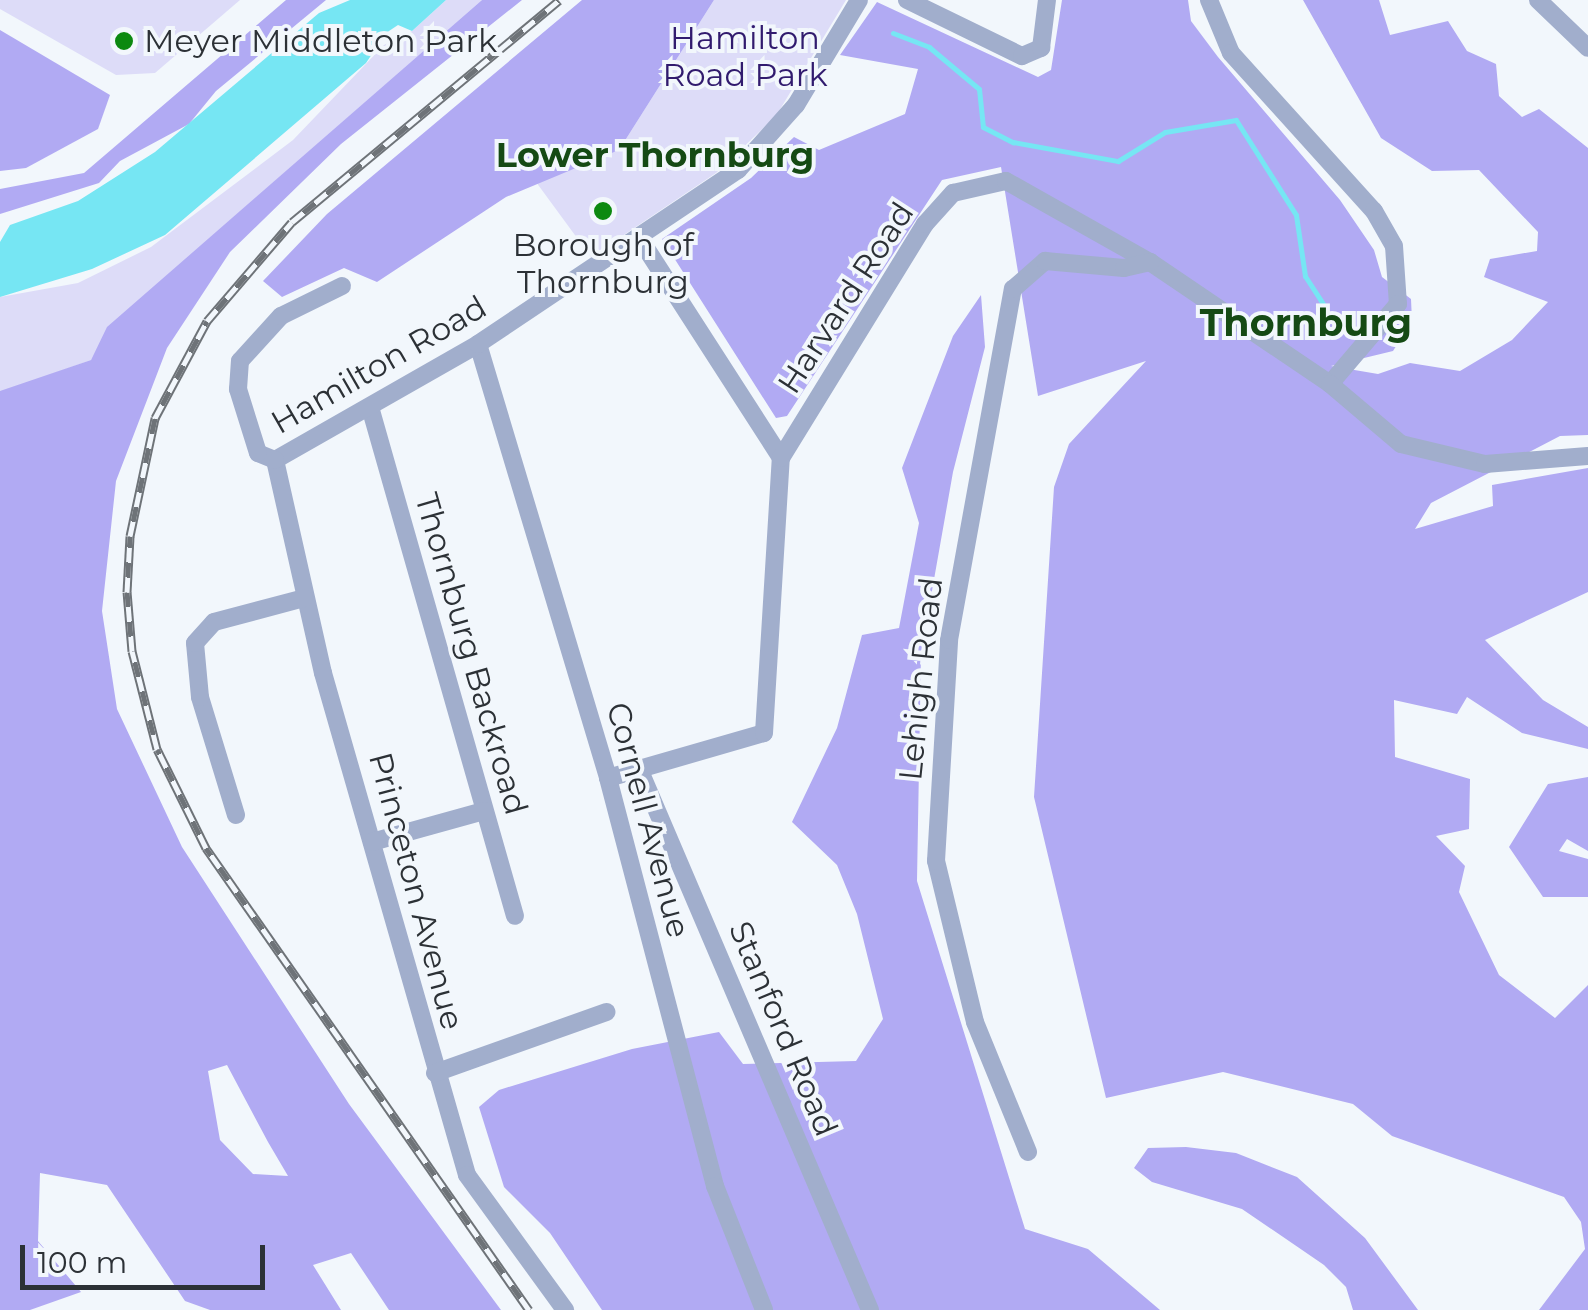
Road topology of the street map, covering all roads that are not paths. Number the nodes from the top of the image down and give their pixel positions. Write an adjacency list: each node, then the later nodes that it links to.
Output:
1 (858, 0): 7 (street, Hamilton Road)
2 (907, 0): 3 (street)
3 (1047, 0)
4 (1209, 0): 11 (street)
5 (1538, 0): 6 (street)
6 (1588, 48)
7 (640, 239): 10 (street, Hamilton Road); 14 (street)
8 (1150, 262): 11 (street, Harvard Road); 14 (street, Harvard Road); 25 (street, Lehigh Road)
9 (342, 286): 15 (street)
10 (478, 344): 12 (street, Hamilton Road); 18 (street, Cornell Avenue)
11 (1330, 384): 13 (street, Harvard Road)
12 (370, 407): 15 (street, Hamilton Road); 19 (street, Thornburg Backroad)
13 (1588, 456)
14 (780, 458): 17 (street, Harvard Road)
15 (274, 460): 16 (street, Princeton Avenue)
16 (304, 598): 20 (street); 21 (street, Princeton Avenue)
17 (640, 772): 18 (street); 28 (street, Stanford Road)
18 (608, 778): 27 (street, Cornell Avenue)
19 (484, 811): 21 (street); 22 (street, Thornburg Backroad)
20 (236, 814)
21 (372, 842): 24 (street, Princeton Avenue)
22 (515, 916)
23 (606, 1012): 24 (street)
24 (435, 1073): 26 (street, Princeton Avenue)
25 (1028, 1152)
26 (565, 1310)
27 (764, 1310)
28 (870, 1310)

